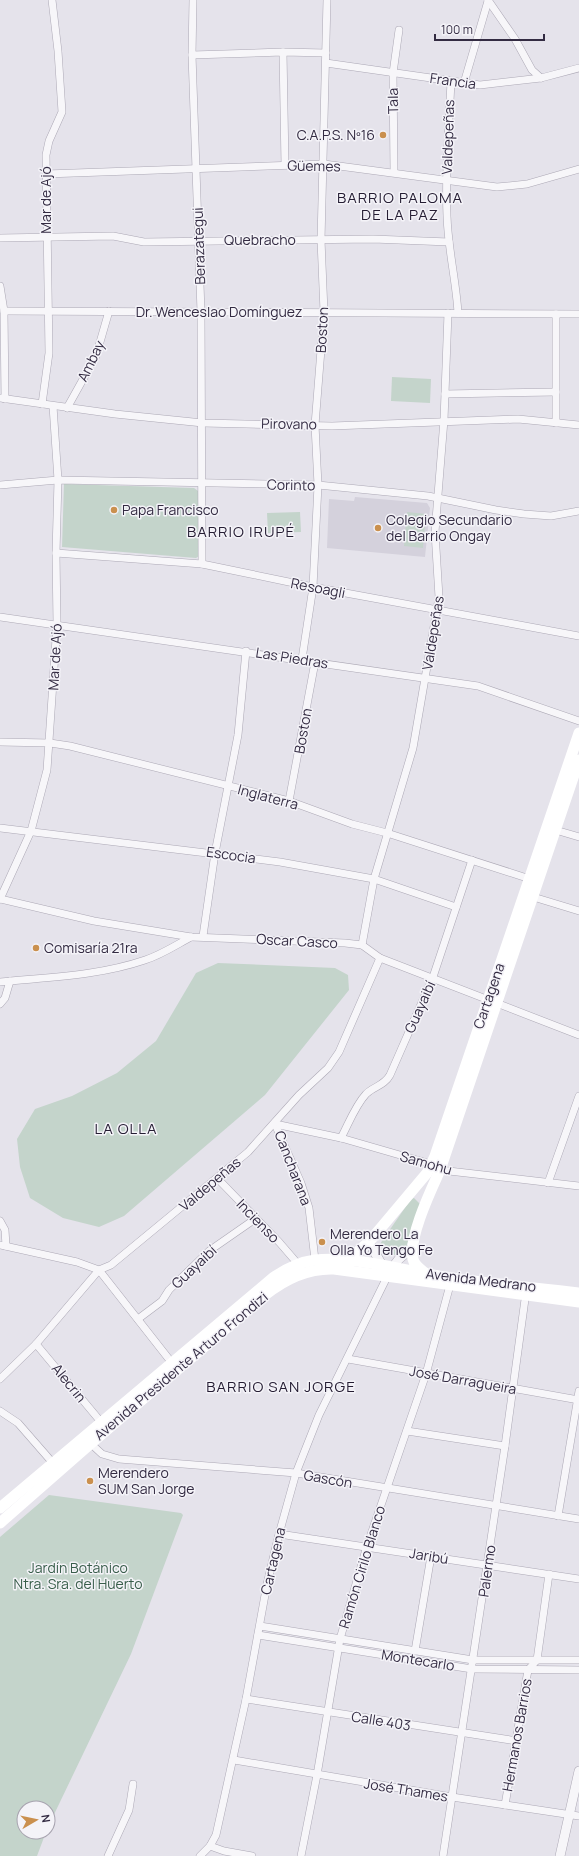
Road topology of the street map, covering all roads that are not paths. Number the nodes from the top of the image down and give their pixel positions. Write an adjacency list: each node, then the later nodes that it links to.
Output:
1 (52, 0): 20 (street, Mar de Ajó)
2 (193, 0): 8 (street, Berazategui)
3 (327, 0): 7 (street, Boston)
4 (488, 0): 12 (street); 14 (street, Valdepeñas)
5 (399, 30): 11 (street, Tala)
6 (283, 52): 7 (street); 8 (street); 16 (street)
7 (326, 53): 9 (street, Boston)
8 (192, 55): 18 (street, Berazategui)
9 (326, 63): 11 (street, Francia); 15 (street, Boston)
10 (579, 68): 12 (street, Francia)
11 (393, 73): 13 (street, Francia); 19 (street, Tala)
12 (541, 78): 14 (street, Francia)
13 (451, 81): 14 (street, Francia); 21 (street, Valdepeñas)
14 (464, 83)
15 (324, 164): 16 (street, Güemes); 19 (street, Güemes); 25 (street, Boston)
16 (285, 165): 18 (street, Güemes)
17 (579, 169): 21 (street, Güemes)
18 (196, 170): 20 (street, Güemes); 24 (street, Berazategui)
19 (394, 172): 21 (street, Güemes)
20 (46, 174): 23 (street, Mar de Ajó)
21 (446, 179): 26 (street, Valdepeñas)
22 (0, 238): 23 (street, Quebracho)
23 (47, 238): 24 (street, Quebracho); 29 (street, Mar de Ajó)
24 (198, 240): 25 (street, Quebracho); 31 (street, Berazategui)
25 (320, 240): 26 (street, Quebracho); 32 (street, Boston)
26 (449, 242): 33 (street, Valdepeñas)
27 (0, 286): 28 (street)
28 (4, 311): 29 (street, Dr. Wenceslao Domínguez); 39 (street)
29 (48, 311): 30 (street, Dr. Wenceslao Domínguez); 40 (street, Mar de Ajó)
30 (109, 311): 31 (street, Dr. Wenceslao Domínguez); 42 (street, Ambay)
31 (201, 312): 32 (street, Dr. Wenceslao Domínguez); 44 (street, Berazategui)
32 (324, 312): 34 (street, Dr. Wenceslao Domínguez); 46 (street, Boston)
33 (458, 313): 34 (street, Dr. Wenceslao Domínguez); 35 (street, Dr. Wenceslao Domínguez)
34 (448, 314): 38 (street, Valdepeñas)
35 (556, 314): 36 (street, Dr. Wenceslao Domínguez); 37 (street)
36 (579, 314)
37 (556, 392): 38 (street); 45 (street)
38 (445, 394): 43 (street, Valdepeñas)
39 (2, 398): 40 (street, Pirovano)
40 (42, 404): 41 (street, Pirovano)
41 (53, 406): 42 (street, Pirovano); 48 (street, Mar de Ajó)
42 (67, 408): 44 (street, Pirovano)
43 (444, 420): 45 (street, Pirovano); 46 (street, Pirovano); 52 (street, Valdepeñas)
44 (203, 423): 46 (street, Pirovano); 49 (street, Berazategui)
45 (556, 423): 47 (street, Pirovano)
46 (315, 425): 51 (street, Boston)
47 (579, 425)
48 (58, 480): 49 (street, Corinto); 50 (street, Corinto); 54 (street, Mar de Ajó)
49 (202, 483): 51 (street, Corinto); 55 (street, Berazategui)
50 (0, 485)
51 (318, 485): 52 (street, Corinto); 56 (street, Boston)
52 (436, 498): 53 (street, Corinto); 57 (street, Valdepeñas)
53 (579, 512)
54 (56, 553): 55 (street, Resoagli); 59 (street, Mar de Ajó)
55 (202, 564): 56 (street, Resoagli)
56 (313, 587): 57 (street, Resoagli); 62 (street, Boston)
57 (436, 610): 60 (street, Resoagli); 64 (street, Valdepeñas)
58 (0, 617): 59 (street, Las Piedras)
59 (57, 624): 61 (street, Las Piedras); 68 (street, Mar de Ajó)
60 (579, 636)
61 (246, 651): 62 (street, Las Piedras); 70 (street)
62 (302, 659): 63 (street, Las Piedras)
63 (315, 662): 64 (street, Las Piedras); 71 (street, Boston)
64 (426, 678): 65 (street, Las Piedras); 75 (street, Valdepeñas)
65 (579, 721)
66 (579, 733): 73 (main road, Cartagena)
67 (0, 742): 68 (street, Inglaterra)
68 (50, 743): 70 (street, Inglaterra); 74 (street, Mar de Ajó)
69 (579, 760): 73 (main road, Cartagena)
70 (227, 786): 71 (street, Inglaterra); 77 (street)
71 (289, 801): 75 (street, Inglaterra)
72 (0, 828): 74 (street, Escocia)
73 (551, 829): 76 (street); 79 (main road, Cartagena); 81 (main road, Cartagena)
74 (31, 831): 77 (street, Escocia); 82 (street, Mar de Ajó)
75 (386, 833): 78 (street, Inglaterra); 80 (street, Valdepeñas)
76 (579, 837)
77 (215, 853): 80 (street, Escocia); 85 (street)
78 (472, 860): 79 (street, Inglaterra); 83 (street, Guayaibí)
79 (530, 879): 81 (main road, Cartagena)
80 (374, 880): 83 (street, Escocia); 87 (street, Valdepeñas)
81 (528, 896): 84 (street); 92 (main road, Cartagena)
82 (0, 899): 86 (street, Oscar Casco)
83 (456, 907): 89 (street, Guayaibí)
84 (579, 911)
85 (202, 936): 86 (street, Oscar Casco); 87 (street, Oscar Casco)
86 (191, 937): 90 (street)
87 (362, 945): 88 (street)
88 (380, 958): 89 (street); 96 (street, Valdepeñas)
89 (433, 977): 92 (street); 97 (street, Guayaibí)
90 (10, 981): 91 (street); 93 (street)
91 (0, 982)
92 (493, 1001): 94 (street); 98 (main road, Cartagena)
93 (0, 1004)
94 (579, 1035)
95 (579, 1096): 100 (street)
96 (276, 1124): 97 (street, Samohu); 99 (street, Valdepeñas); 109 (street, Cancharana)
97 (341, 1138): 98 (street, Samohu)
98 (436, 1167): 100 (street, Samohu); 102 (main road, Cartagena); 103 (main road, Cartagena)
99 (217, 1178): 104 (street, Incienso); 113 (street, Valdepeñas)
100 (548, 1183): 101 (street, Samohu)
101 (579, 1186)
102 (408, 1194): 103 (main road); 106 (main road, Cartagena)
103 (425, 1204): 108 (main road, Cartagena)
104 (255, 1219): 111 (street, Incienso); 120 (street, Guayaibí)
105 (0, 1221): 107 (street)
106 (369, 1242): 110 (main road, Cartagena); 112 (street)
107 (3, 1246): 113 (street)
108 (412, 1248): 112 (street); 114 (main road)
109 (315, 1260): 110 (main road, Avenida Presidente Arturo Frondizi); 111 (main road, Avenida Presidente Arturo Frondizi)
110 (347, 1261): 112 (main road, Avenida Presidente Arturo Frondizi)
111 (298, 1264): 123 (main road, Avenida Presidente Arturo Frondizi)
112 (388, 1266): 114 (main road, Avenida Medrano); 115 (street)
113 (99, 1270): 120 (street); 121 (street, Valdepeñas)
114 (427, 1274): 117 (main road, Avenida Medrano)
115 (387, 1277): 116 (main road, Avenida Medrano); 122 (street, Cartagena); 132 (main road, Avenida Presidente Arturo Frondizi)
116 (450, 1285): 117 (main road, Avenida Medrano); 124 (street, Ramón Cirilo Blanco)
117 (526, 1290): 118 (main road, Avenida Medrano); 119 (main road, Avenida Medrano); 126 (street, Palermo)
118 (579, 1294)
119 (579, 1302)
120 (138, 1319): 123 (street)
121 (36, 1344): 125 (street, Valdepeñas); 130 (street, Alecrin)
122 (348, 1359): 124 (street, José Darragueira); 135 (street, Cartagena)
123 (172, 1363): 130 (main road, Avenida Presidente Arturo Frondizi)
124 (426, 1374): 126 (street, José Darragueira); 131 (street, Ramón Cirilo Blanco)
125 (0, 1379)
126 (513, 1389): 128 (street, José Darragueira); 133 (street, Palermo)
127 (579, 1391): 128 (street)
128 (578, 1400): 139 (street)
129 (0, 1411): 134 (street)
130 (101, 1422): 132 (main road, Avenida Presidente Arturo Frondizi)
131 (407, 1431): 133 (street); 136 (street, Ramón Cirilo Blanco)
132 (87, 1440): 134 (main road, Avenida Presidente Arturo Frondizi); 135 (street, Gascón); 141 (main road, Avenida Presidente Arturo Frondizi)
133 (505, 1446): 137 (street, Palermo)
134 (52, 1462): 138 (main road, Avenida Presidente Arturo Frondizi)
135 (296, 1474): 136 (street, Gascón); 142 (street, Cartagena)
136 (386, 1489): 137 (street, Gascón); 143 (street, Ramón Cirilo Blanco)
137 (496, 1506): 139 (street, Gascón); 145 (street, Palermo)
138 (0, 1508)
139 (558, 1516): 140 (street, Gascón)
140 (579, 1519)
141 (0, 1523)
142 (279, 1534): 143 (street, Jaribú); 148 (street, Cartagena)
143 (367, 1546): 144 (street, Jaribú); 150 (street, Ramón Cirilo Blanco)
144 (431, 1556): 145 (street, Jaribú); 152 (street)
145 (488, 1564): 146 (street, Jaribú); 153 (street, Palermo)
146 (549, 1574): 147 (street, Jaribú); 154 (street, Hermanos Barrios)
147 (579, 1579)
148 (260, 1626): 149 (street, Cartagena); 150 (street, Montecarlo)
149 (258, 1635): 151 (street, Montecarlo); 159 (street, Cartagena)
150 (340, 1639): 151 (street, Ramón Cirilo Blanco); 152 (street, Montecarlo)
151 (338, 1648): 156 (street, Montecarlo); 160 (street, Ramón Cirilo Blanco)
152 (415, 1651): 153 (street, Montecarlo)
153 (473, 1660): 154 (street, Montecarlo); 156 (street, Palermo)
154 (537, 1660): 155 (street, Montecarlo); 157 (street, Hermanos Barrios)
155 (579, 1660)
156 (472, 1669): 157 (street, Montecarlo); 161 (street, Palermo)
157 (528, 1670): 158 (street, Montecarlo); 162 (street, Hermanos Barrios)
158 (579, 1670)
159 (246, 1699): 160 (street, Calle 403); 163 (street, Cartagena)
160 (327, 1713): 161 (street, Calle 403); 165 (street, Ramón Cirilo Blanco)
161 (462, 1734): 162 (street, Calle 403); 167 (street, Palermo)
162 (517, 1741): 168 (street, Hermanos Barrios)
163 (234, 1760): 165 (street, José Thames); 170 (street, Cartagena)
164 (579, 1771): 169 (street)
165 (317, 1775): 167 (street, José Thames); 174 (street, Ramón Cirilo Blanco)
166 (133, 1784): 171 (street)
167 (452, 1797): 168 (street, José Thames); 175 (street, Palermo)
168 (505, 1805): 169 (street, José Thames)
169 (575, 1815): 176 (street)
170 (210, 1846): 172 (street, Cartagena); 173 (street)
171 (108, 1856)
172 (200, 1856)
173 (252, 1856)
174 (301, 1856)
175 (443, 1856)
176 (560, 1856)

